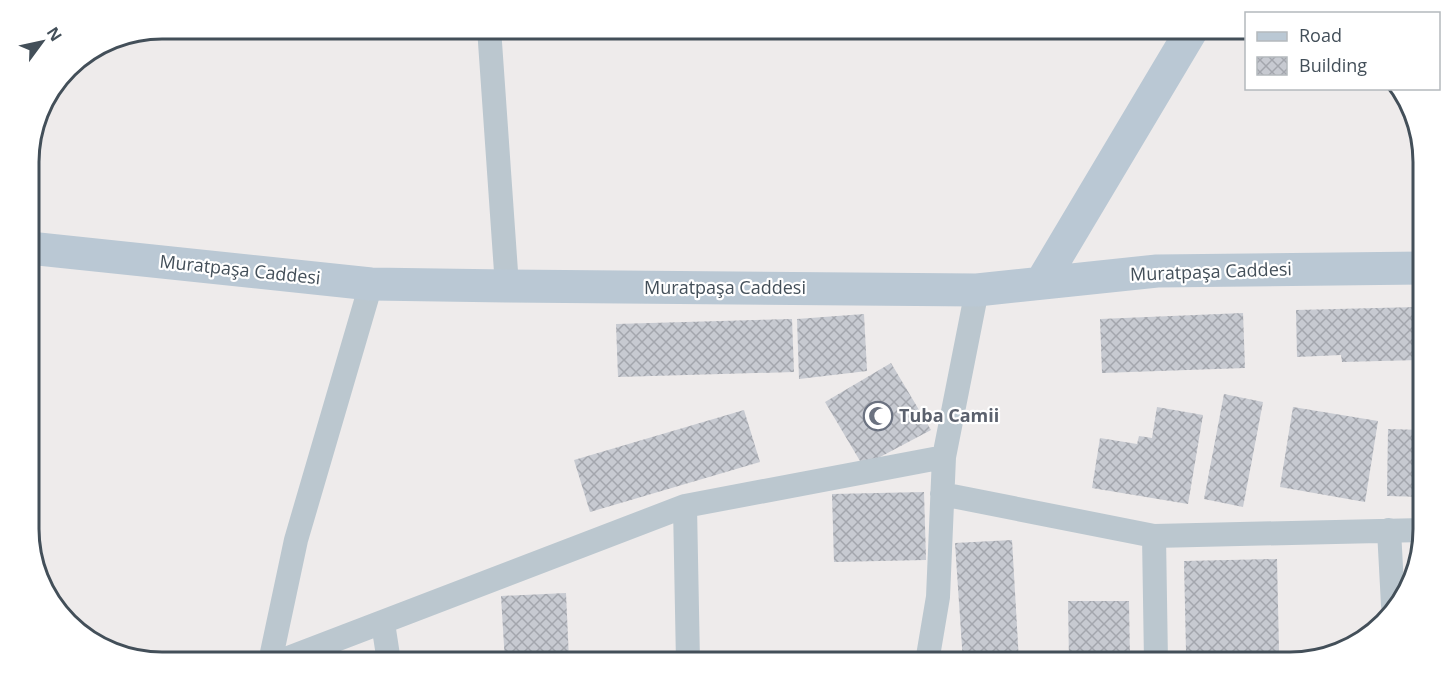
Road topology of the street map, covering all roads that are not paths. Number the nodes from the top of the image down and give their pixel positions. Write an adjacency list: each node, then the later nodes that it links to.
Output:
1 (490, 39): 7 (street)
2 (1186, 39): 5 (street)
3 (39, 249): 6 (street, Muratpaşa Caddesi)
4 (1413, 268): 5 (street, Muratpaşa Caddesi)
5 (1041, 283): 8 (street, Muratpaşa Caddesi)
6 (371, 284): 7 (street, Muratpaşa Caddesi); 17 (street)
7 (507, 286): 8 (street, Muratpaşa Caddesi)
8 (977, 290): 9 (street)
9 (944, 457): 10 (street); 11 (street)
10 (942, 494): 14 (street); 21 (street)
11 (685, 506): 16 (street); 20 (street)
12 (1389, 530): 13 (street); 14 (street); 15 (street)
13 (1413, 530)
14 (1154, 536): 22 (street)
15 (1393, 597)
16 (383, 623): 18 (street); 19 (street)
17 (272, 652)
18 (305, 652)
19 (387, 652)
20 (688, 652)
21 (929, 652)
22 (1156, 652)

